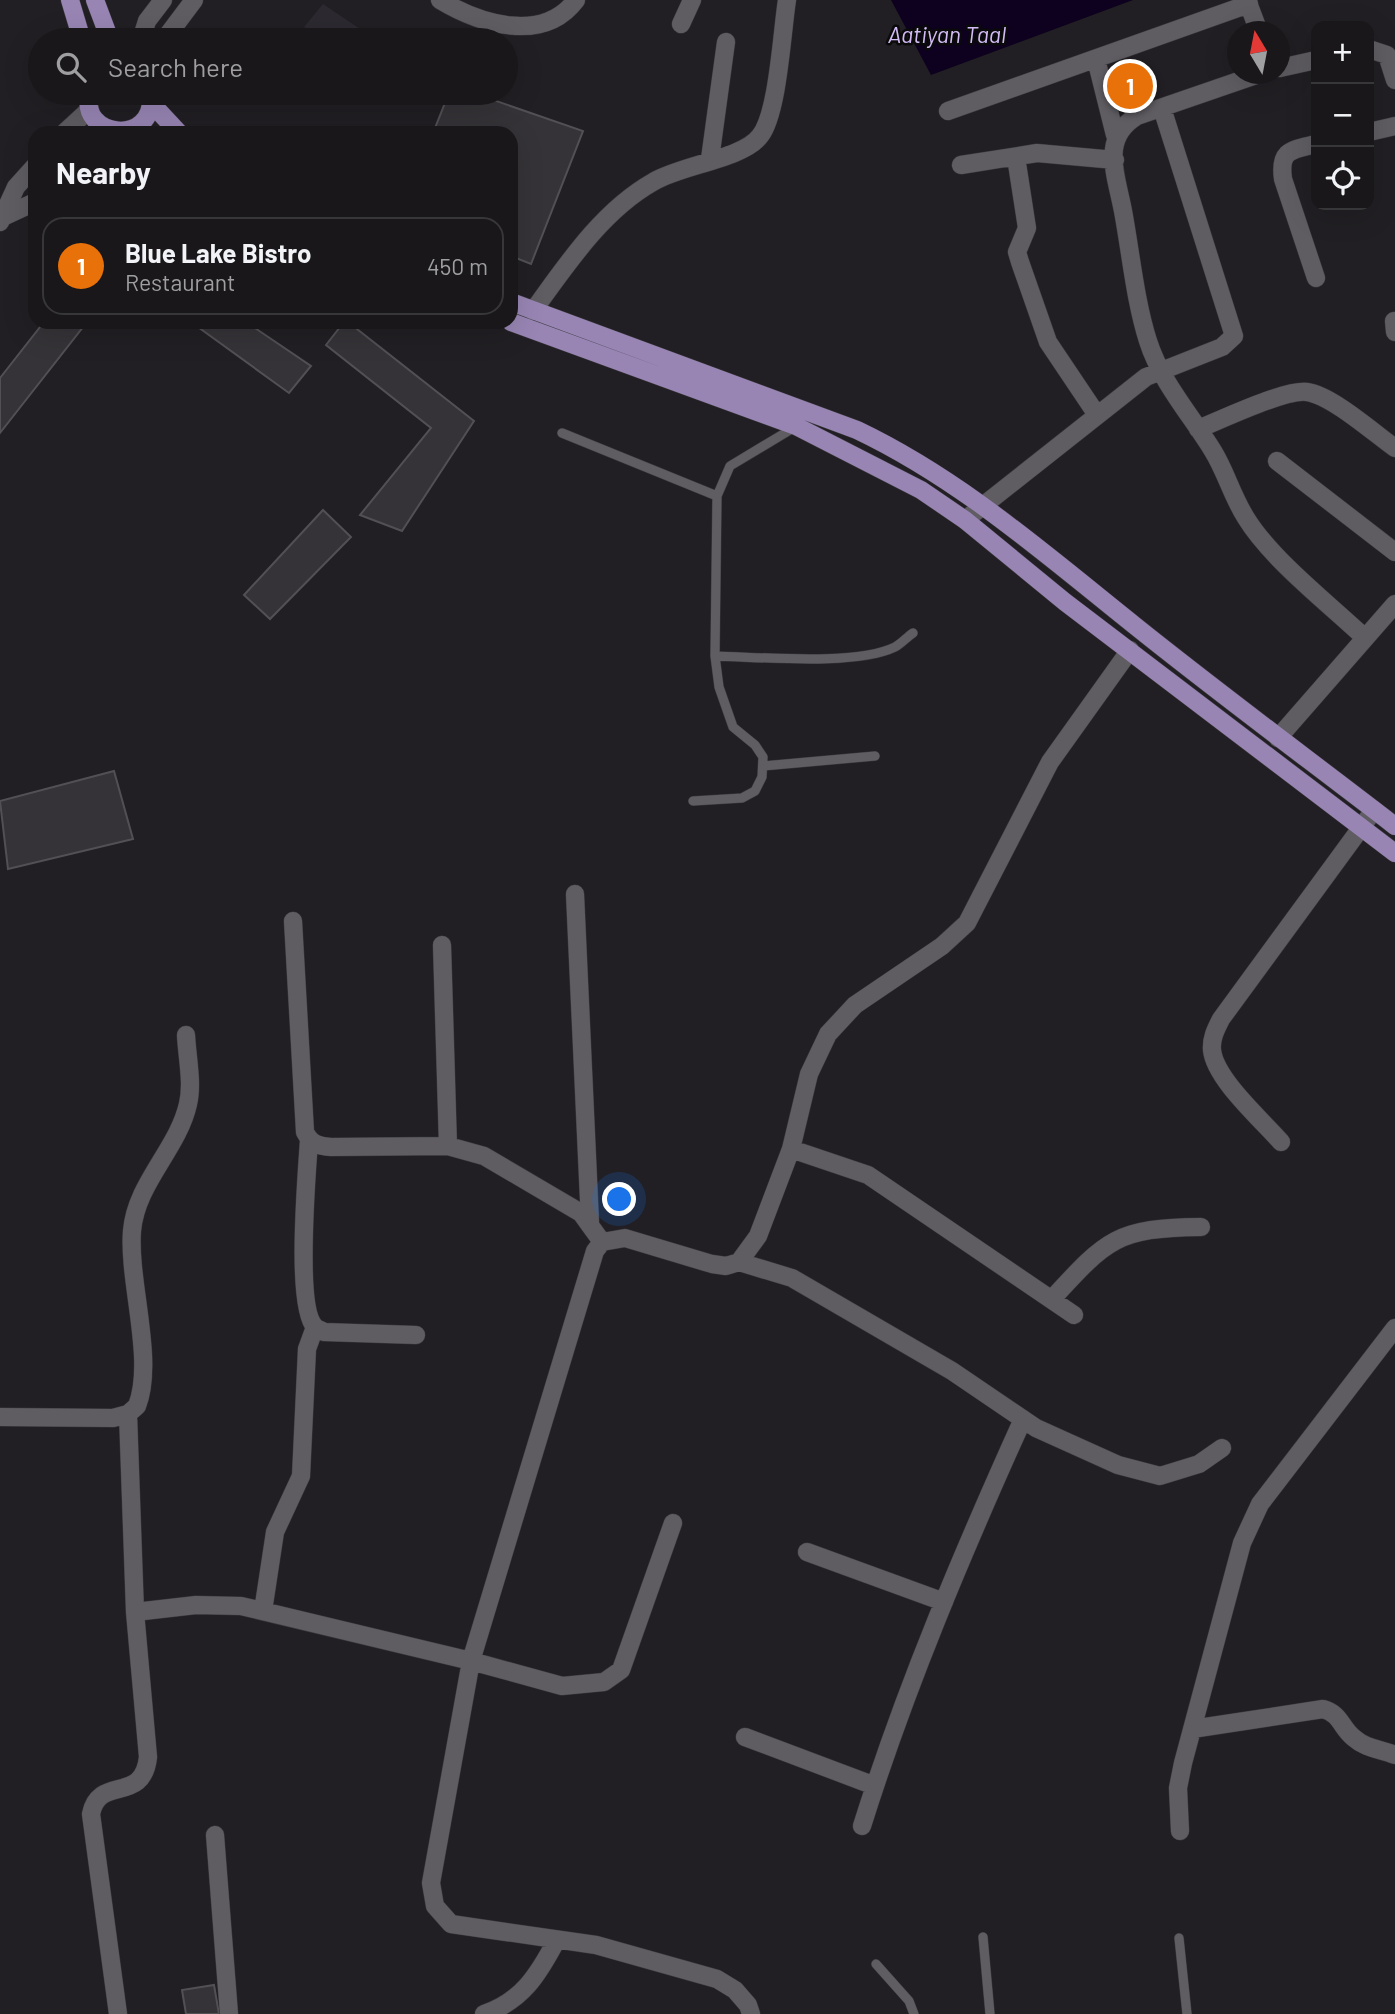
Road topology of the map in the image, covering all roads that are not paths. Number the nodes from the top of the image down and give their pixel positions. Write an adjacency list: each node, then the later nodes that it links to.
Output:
1 (70, 0): 12 (main road)
2 (95, 0): 13 (main road)
3 (163, 0): 14 (street)
4 (194, 0): 15 (street)
5 (576, 0): 8 (street)
6 (692, 0): 11 (street)
7 (787, 0): 38 (street)
8 (449, 2)
9 (1248, 2): 10 (street); 18 (street)
10 (1255, 21)
11 (681, 24)
12 (78, 28)
13 (106, 28)
14 (145, 28)
15 (173, 28)
16 (726, 42): 38 (street)
17 (1374, 50): 21 (street)
18 (1096, 59): 28 (street); 35 (street)
19 (1311, 61): 20 (street)
20 (1290, 66)
21 (1395, 80)
22 (1230, 84): 27 (street)
23 (87, 105): 29 (street)
24 (92, 105): 30 (main road)
25 (149, 105): 31 (main road)
26 (157, 105): 32 (main road)
27 (1162, 108): 35 (street); 48 (street)
28 (948, 111)
29 (70, 126)
30 (103, 126)
31 (135, 126)
32 (173, 126)
33 (1395, 126): 34 (street)
34 (1374, 131)
35 (1115, 135): 39 (street)
36 (1311, 145): 44 (street)
37 (1016, 156): 39 (street); 40 (street); 49 (street)
38 (710, 159): 46 (street)
39 (1115, 160): 48 (street)
40 (961, 165)
41 (28, 174): 43 (street)
42 (28, 206): 43 (street)
43 (3, 219)
44 (1316, 278)
45 (518, 305): 46 (main road)
46 (533, 311): 56 (main road)
47 (518, 325): 50 (main road)
48 (1160, 369): 49 (street); 51 (street)
49 (1097, 415): 56 (street)
50 (796, 426): 55 (lane); 57 (main road)
51 (1198, 429): 53 (street); 61 (street)
52 (562, 433): 55 (lane)
53 (1395, 447)
54 (1278, 461): 58 (street)
55 (717, 496): 63 (lane)
56 (984, 506): 57 (street); 64 (main road)
57 (965, 520): 62 (main road)
58 (1395, 552)
59 (1395, 604): 61 (street)
60 (913, 633): 63 (lane)
61 (1365, 638): 64 (street)
62 (1130, 650): 70 (main road); 79 (street)
63 (715, 656): 66 (lane)
64 (1278, 738): 68 (main road)
65 (875, 756): 66 (lane)
66 (763, 766): 67 (lane)
67 (693, 801)
68 (1374, 810): 69 (main road); 70 (street)
69 (1395, 826)
70 (1361, 828): 71 (main road); 77 (street)
71 (1395, 853)
72 (575, 894): 80 (street)
73 (293, 921): 76 (street)
74 (442, 945): 78 (street)
75 (186, 1035): 89 (street)
76 (309, 1140): 78 (street); 86 (street)
77 (1281, 1142)
78 (448, 1146): 80 (street)
79 (791, 1149): 83 (street); 84 (street)
80 (590, 1222): 82 (street)
81 (1201, 1227): 84 (street)
82 (602, 1242): 83 (street); 98 (street)
83 (739, 1262): 91 (street)
84 (1052, 1299): 85 (street)
85 (1074, 1315)
86 (315, 1327): 88 (street); 96 (street)
87 (1395, 1328): 99 (street)
88 (416, 1335)
89 (128, 1414): 90 (street); 97 (street)
90 (0, 1417)
91 (1023, 1419): 92 (street); 95 (street)
92 (1222, 1448)
93 (673, 1523): 98 (street)
94 (807, 1552): 95 (street)
95 (944, 1602): 102 (street)
96 (263, 1611): 97 (street); 98 (street)
97 (135, 1612): 110 (street)
98 (471, 1661): 108 (street)
99 (1192, 1729): 101 (street); 104 (street)
100 (745, 1737): 102 (street)
101 (1395, 1755)
102 (874, 1786): 103 (street)
103 (862, 1826)
104 (1180, 1830)
105 (215, 1835): 111 (street)
106 (983, 1937): 115 (lane)
107 (1179, 1938): 116 (lane)
108 (556, 1941): 112 (street); 113 (street)
109 (876, 1964): 114 (lane)
110 (118, 2014)
111 (229, 2014)
112 (484, 2014)
113 (751, 2014)
114 (914, 2014)
115 (990, 2014)
116 (1187, 2014)

